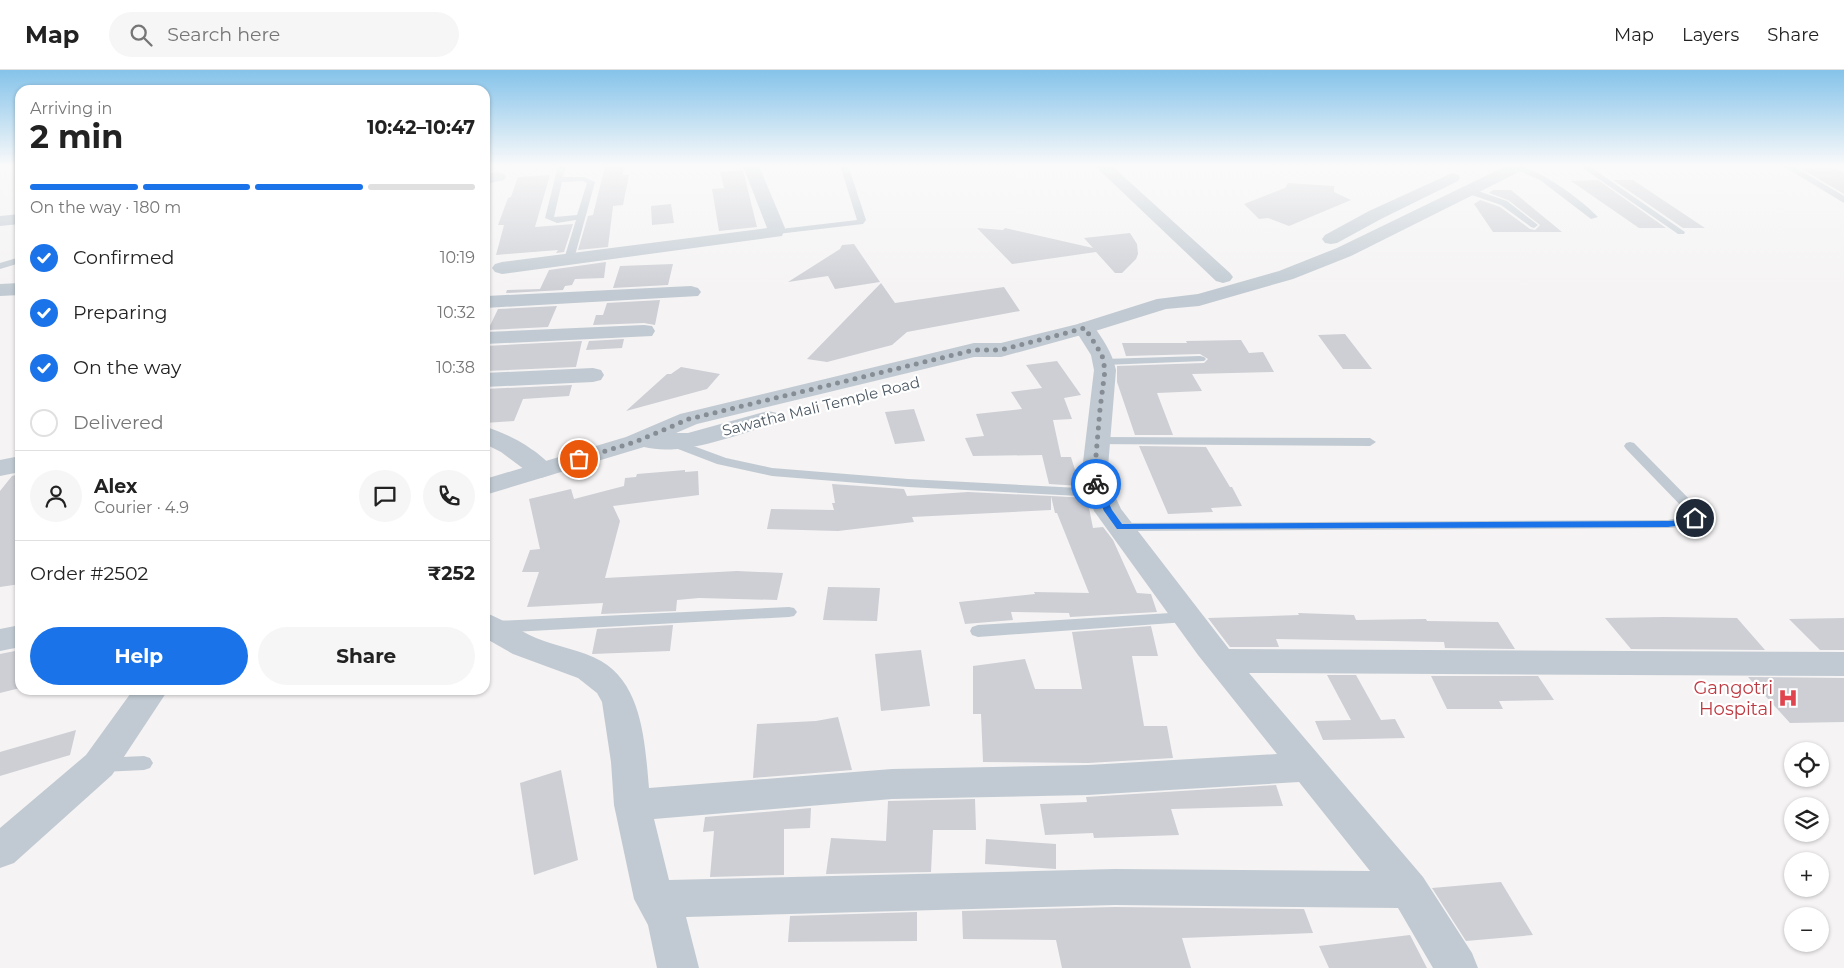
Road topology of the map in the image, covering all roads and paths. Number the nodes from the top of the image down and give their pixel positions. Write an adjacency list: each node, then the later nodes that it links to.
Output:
1 (552, 208): 11 (lane)
2 (583, 208): 11 (lane)
3 (768, 208): 17 (street)
4 (858, 208): 17 (lane)
5 (1149, 208): 23 (street)
6 (1390, 208): 23 (street, Sawatha Mali Temple Road)
7 (1434, 208): 29 (street, Sawatha Mali Temple Road)
8 (1511, 208): 15 (lane)
9 (1582, 208): 12 (lane)
10 (1646, 208): 16 (lane)
11 (581, 217): 19 (lane)
12 (1594, 217)
13 (15, 220): 14 (street)
14 (0, 221)
15 (1534, 225)
16 (1681, 232)
17 (772, 234): 19 (street)
18 (717, 258): 28 (street)
19 (569, 260): 22 (street)
20 (15, 262): 21 (lane)
21 (0, 266)
22 (494, 269): 24 (street)
23 (1224, 277): 29 (street, Sawatha Mali Temple Road)
24 (490, 286)
25 (15, 289): 26 (street)
26 (0, 290)
27 (691, 292): 28 (street)
28 (572, 298): 30 (street)
29 (1164, 303): 31 (street, Sawatha Mali Temple Road)
30 (490, 304)
31 (1085, 328): 34 (street, Sawatha Mali Temple Road); 36 (street)
32 (644, 331): 33 (street)
33 (490, 338)
34 (1001, 350): 40 (street, Sawatha Mali Temple Road); 42 (street, Sawatha Mali Temple Road)
35 (1200, 359): 36 (lane)
36 (1104, 362): 41 (street)
37 (593, 374): 38 (street)
38 (490, 380)
39 (490, 437): 45 (street)
40 (668, 441): 42 (street, Sawatha Mali Temple Road); 47 (lane)
41 (1097, 441): 43 (lane); 47 (street)
42 (635, 442): 45 (street, Sawatha Mali Temple Road)
43 (1370, 442)
44 (1630, 446): 48 (lane)
45 (541, 470): 46 (street, Sawatha Mali Temple Road)
46 (490, 485)
47 (1099, 493): 48 (street)
48 (1120, 527): 50 (street)
49 (789, 612): 51 (lane)
50 (1186, 617): 53 (lane); 56 (street)
51 (490, 626)
52 (490, 628): 62 (street)
53 (978, 631)
54 (15, 637): 55 (street)
55 (0, 640)
56 (1220, 661): 57 (street); 61 (street)
57 (1844, 664)
58 (148, 695): 60 (street)
59 (144, 763): 60 (lane)
60 (99, 765): 63 (street)
61 (1308, 767): 62 (street); 64 (street)
62 (632, 806): 65 (street)
63 (0, 851)
64 (1409, 890): 65 (street); 67 (street)
65 (654, 899): 66 (street)
66 (678, 968)
67 (1457, 968)

